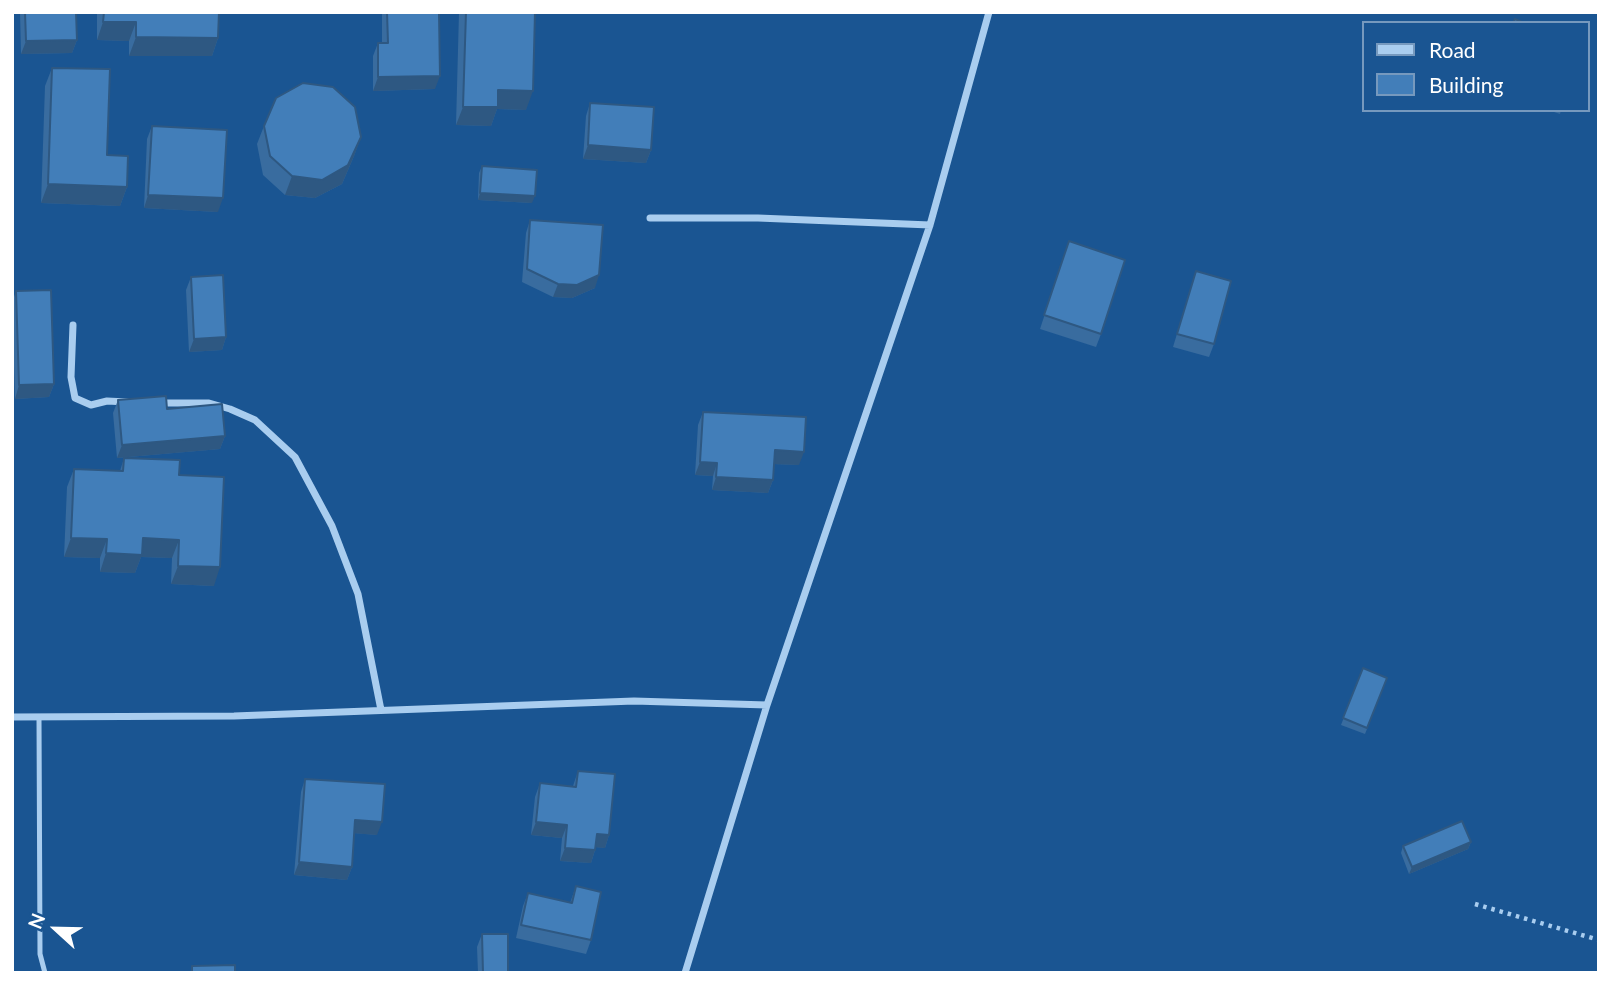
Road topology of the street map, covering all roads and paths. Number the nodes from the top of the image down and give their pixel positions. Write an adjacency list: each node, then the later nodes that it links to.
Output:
1 (989, 12): 3 (street)
2 (650, 218): 3 (street)
3 (930, 225): 7 (street)
4 (73, 325): 5 (street)
5 (139, 402)
6 (150, 403): 8 (street)
7 (767, 705): 8 (street); 14 (street)
8 (381, 710): 10 (street)
9 (12, 717): 10 (street)
10 (38, 717): 13 (lane)
11 (1475, 904): 12 (path)
12 (1599, 940)
13 (45, 973)
14 (685, 973)

